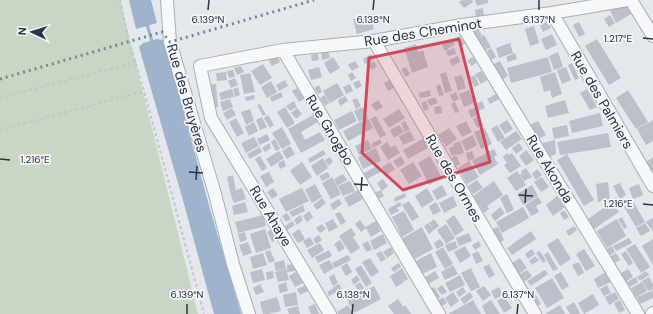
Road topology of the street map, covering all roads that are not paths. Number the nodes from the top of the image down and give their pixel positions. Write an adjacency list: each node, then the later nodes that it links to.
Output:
1 (167, 0): 10 (street, Rue des Bruyères)
2 (630, 0): 3 (street, Rue des Cheminot); 5 (street)
3 (552, 13): 4 (street, Rue des Cheminot); 9 (street, Rue des Palmiers)
4 (462, 25): 6 (street, Rue des Cheminot); 14 (street, Rue Akonda)
5 (653, 36)
6 (374, 41): 7 (street, Rue des Cheminot); 13 (street, Rue des Ormes)
7 (283, 50): 8 (street, Rue des Cheminot); 12 (street, Rue Gnogbo)
8 (211, 118): 11 (street, Rue Ahaye)
9 (653, 186)
10 (249, 314)
11 (330, 314)
12 (439, 314)
13 (535, 314)
14 (638, 314)

